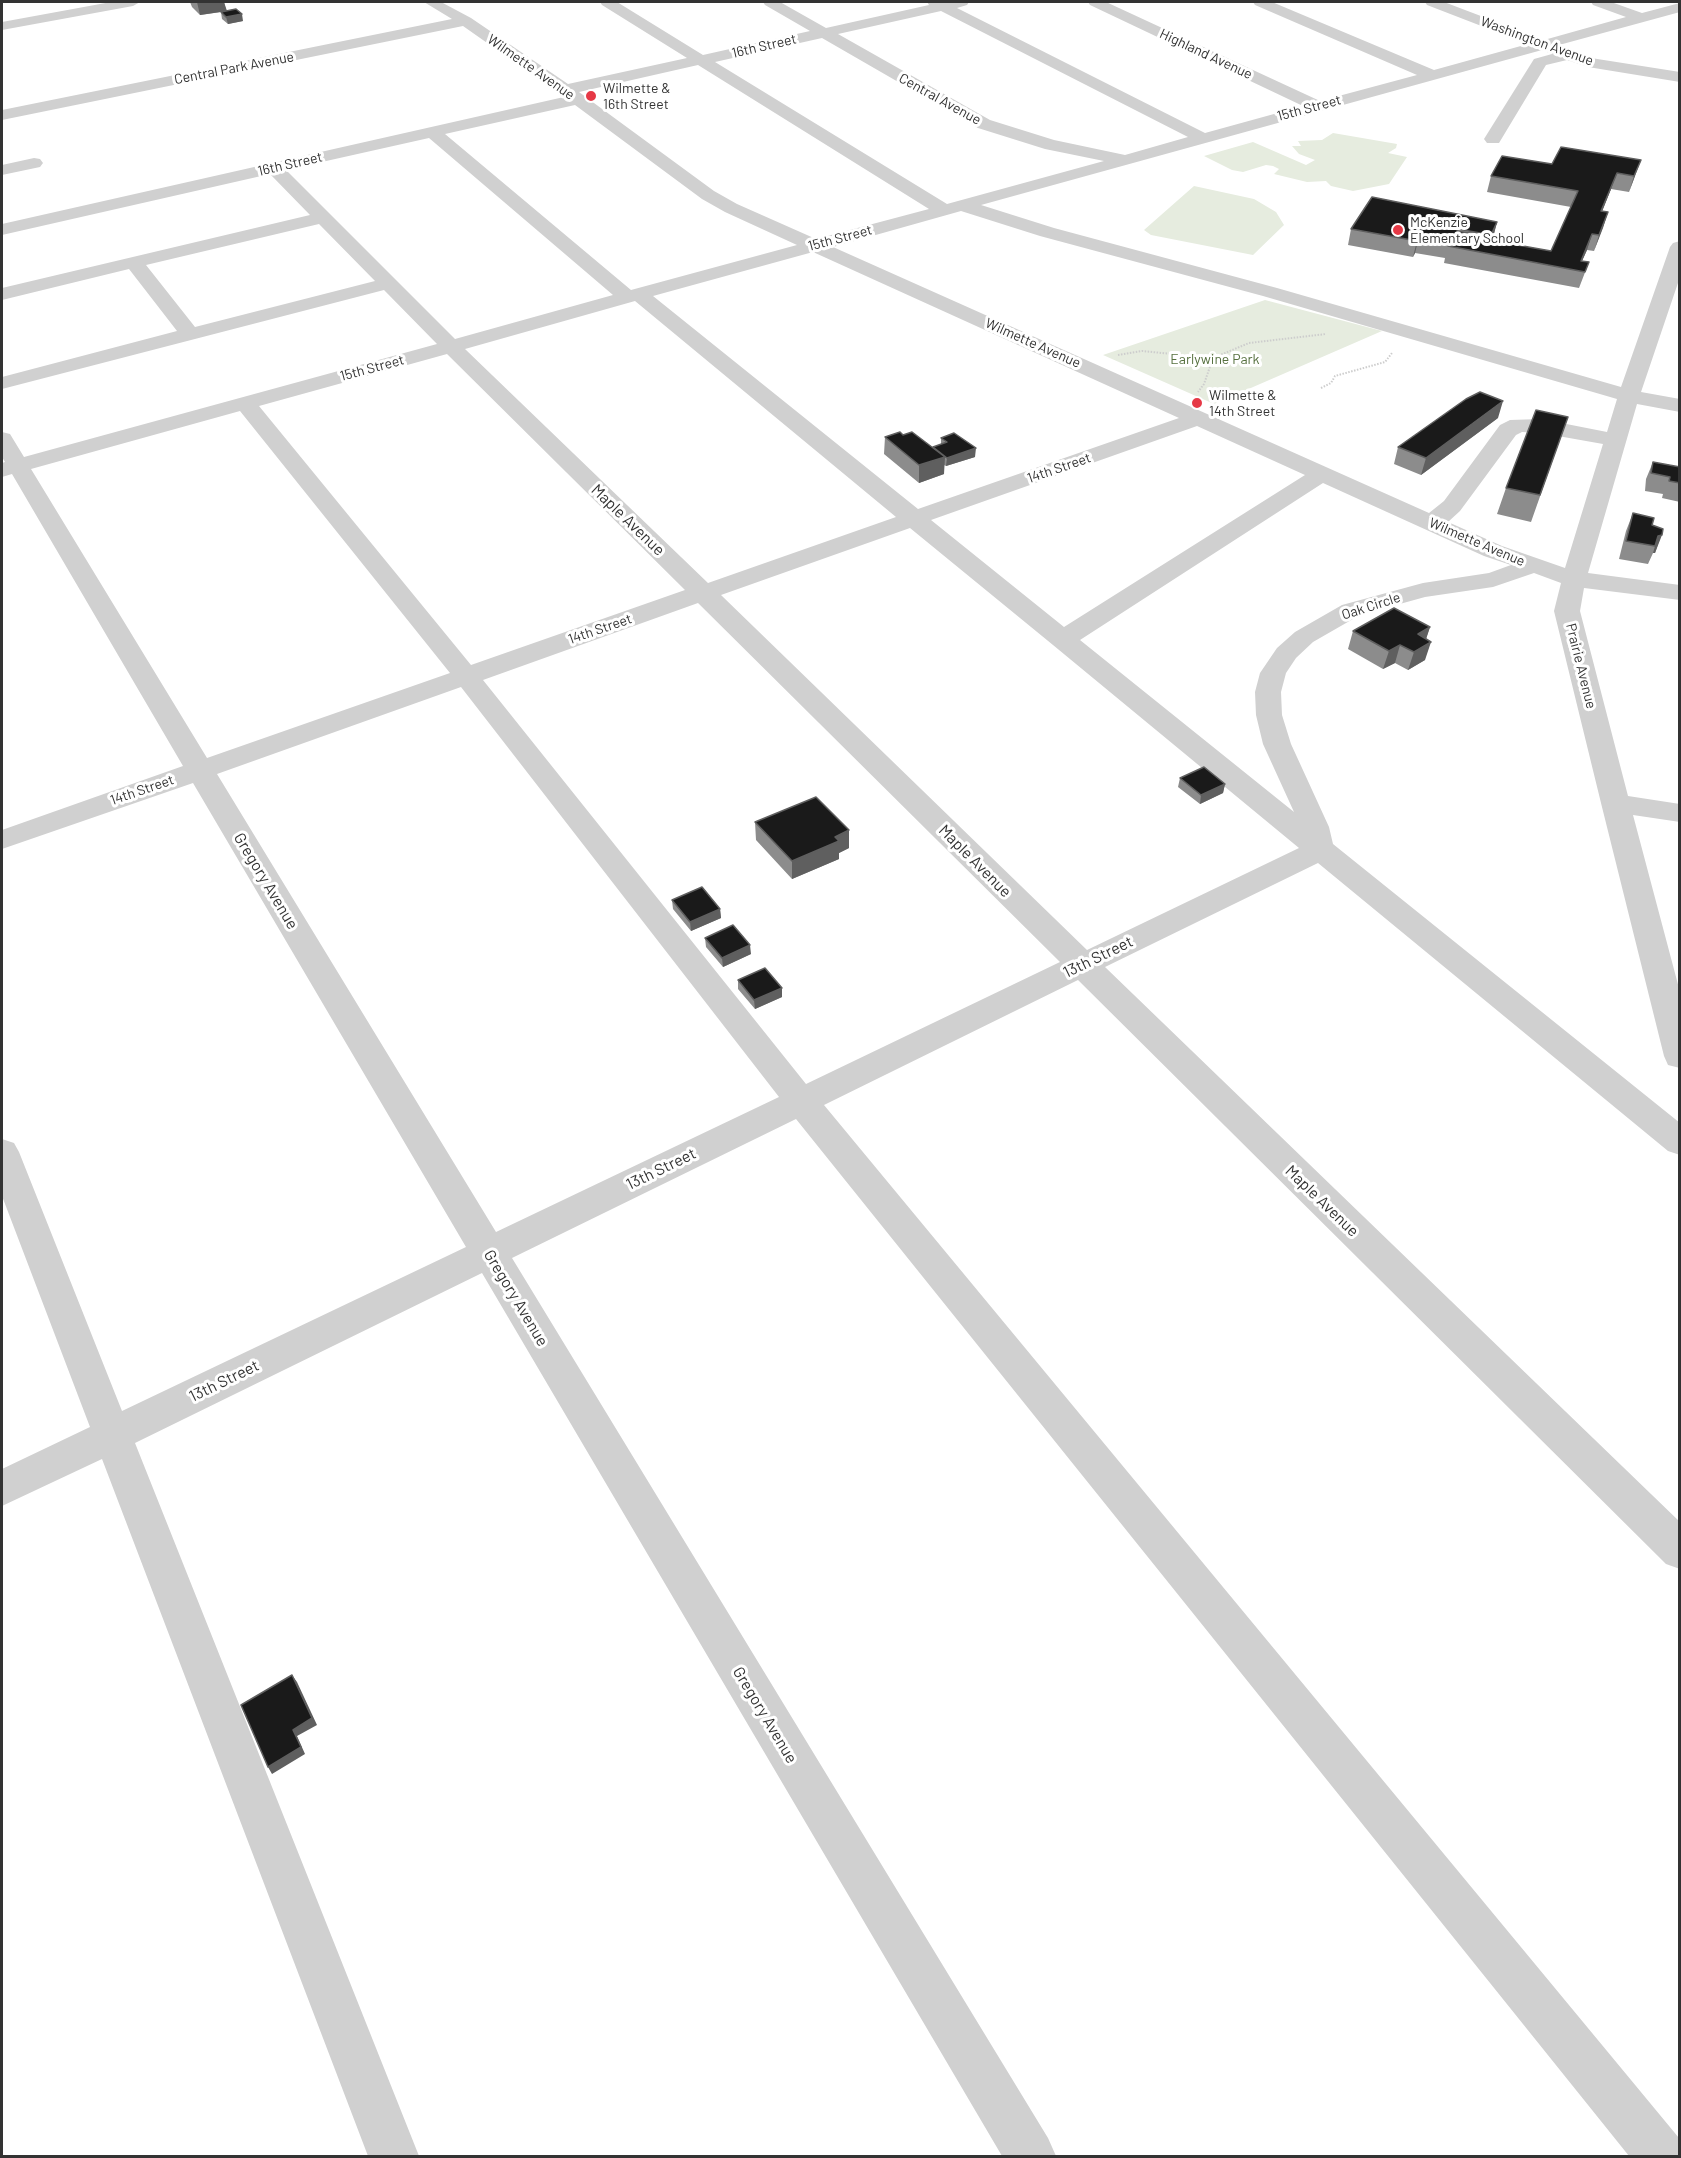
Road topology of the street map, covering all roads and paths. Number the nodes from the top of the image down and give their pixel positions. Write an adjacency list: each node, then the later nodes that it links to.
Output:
1 (133, 2): 14 (street)
2 (430, 2): 13 (street, Wilmette Avenue)
3 (607, 2): 18 (street)
4 (770, 2): 15 (street, Central Avenue)
5 (962, 2): 10 (street, 16th Street)
6 (1095, 2): 22 (street, Highland Avenue)
7 (1260, 2): 19 (street)
8 (1432, 2): 16 (street, Washington Avenue)
9 (1598, 2): 12 (street)
10 (938, 4): 15 (street, 16th Street); 25 (street)
11 (1680, 6): 12 (street, 15th Street)
12 (1640, 17): 16 (street, 15th Street)
13 (466, 21): 21 (street, Wilmette Avenue); 23 (street, Central Park Avenue)
14 (2, 26)
15 (824, 32): 18 (street, 16th Street); 27 (street, Central Avenue)
16 (1541, 45): 17 (street, Washington Avenue); 19 (street, 15th Street)
17 (1566, 54): 20 (street, Washington Avenue); 26 (street)
18 (699, 60): 21 (street, 16th Street); 31 (street)
19 (1432, 75): 22 (street, 15th Street)
20 (1680, 76)
21 (572, 95): 24 (street, 16th Street); 34 (street, Wilmette Avenue)
22 (1317, 106): 25 (street, 15th Street)
23 (2, 115)
24 (432, 132): 29 (street, 16th Street); 39 (street)
25 (1202, 138): 27 (street, 15th Street)
26 (1493, 138)
27 (1125, 159): 31 (street, 15th Street)
28 (34, 162): 30 (street)
29 (274, 168): 32 (street, Maple Avenue); 33 (street, 16th Street)
30 (2, 170)
31 (953, 207): 34 (street, 15th Street); 40 (street)
32 (323, 217): 36 (street); 37 (street, Maple Avenue)
33 (2, 229)
34 (816, 245): 39 (street, 15th Street); 51 (street, Wilmette Avenue)
35 (1678, 254): 48 (street, Prairie Avenue)
36 (133, 262): 38 (street); 41 (street)
37 (388, 283): 41 (street); 42 (street, Maple Avenue)
38 (2, 294)
39 (633, 296): 42 (street, 15th Street); 55 (street)
40 (1380, 324): 45 (path); 48 (street)
41 (190, 334): 46 (street)
42 (451, 346): 49 (street, 15th Street); 59 (street, Maple Avenue)
43 (1397, 351): 47 (path)
44 (1112, 356): 45 (path)
45 (1213, 358): 51 (path)
46 (2, 383)
47 (1321, 388)
48 (1629, 396): 50 (street); 52 (street, Prairie Avenue)
49 (245, 403): 53 (street, 15th Street); 62 (street)
50 (1680, 406)
51 (1197, 408): 54 (street, Wilmette Avenue); 55 (street, 14th Street)
52 (1615, 440): 56 (street); 58 (street, Prairie Avenue)
53 (7, 458): 63 (street, Gregory Avenue)
54 (1322, 474): 56 (street, Wilmette Avenue); 61 (street)
55 (914, 519): 59 (street, 14th Street); 61 (street)
56 (1432, 523): 57 (street, Wilmette Avenue)
57 (1532, 566): 58 (street, Wilmette Avenue); 67 (street, Oak Circle)
58 (1574, 579): 60 (street, Wilmette Avenue); 64 (street, Prairie Avenue)
59 (703, 593): 62 (street, 14th Street); 68 (street, Maple Avenue)
60 (1680, 593)
61 (1062, 640): 67 (street)
62 (466, 676): 63 (street, 14th Street); 70 (street)
63 (200, 770): 66 (street, 14th Street); 73 (street, Gregory Avenue)
64 (1616, 803): 65 (street); 69 (street, Prairie Avenue)
65 (1680, 813)
66 (2, 840)
67 (1320, 850): 68 (street, 13th Street); 71 (street)
68 (1081, 966): 70 (street, 13th Street); 76 (street, Maple Avenue)
69 (1680, 1056)
70 (801, 1101): 73 (street, 13th Street); 79 (street)
71 (1680, 1142)
72 (2, 1152): 74 (street)
73 (488, 1253): 74 (street, 13th Street); 78 (street, Gregory Avenue)
74 (111, 1435): 75 (street, 13th Street); 77 (street)
75 (2, 1488)
76 (1680, 1550)
77 (393, 2157)
78 (1030, 2157)
79 (1661, 2157)

